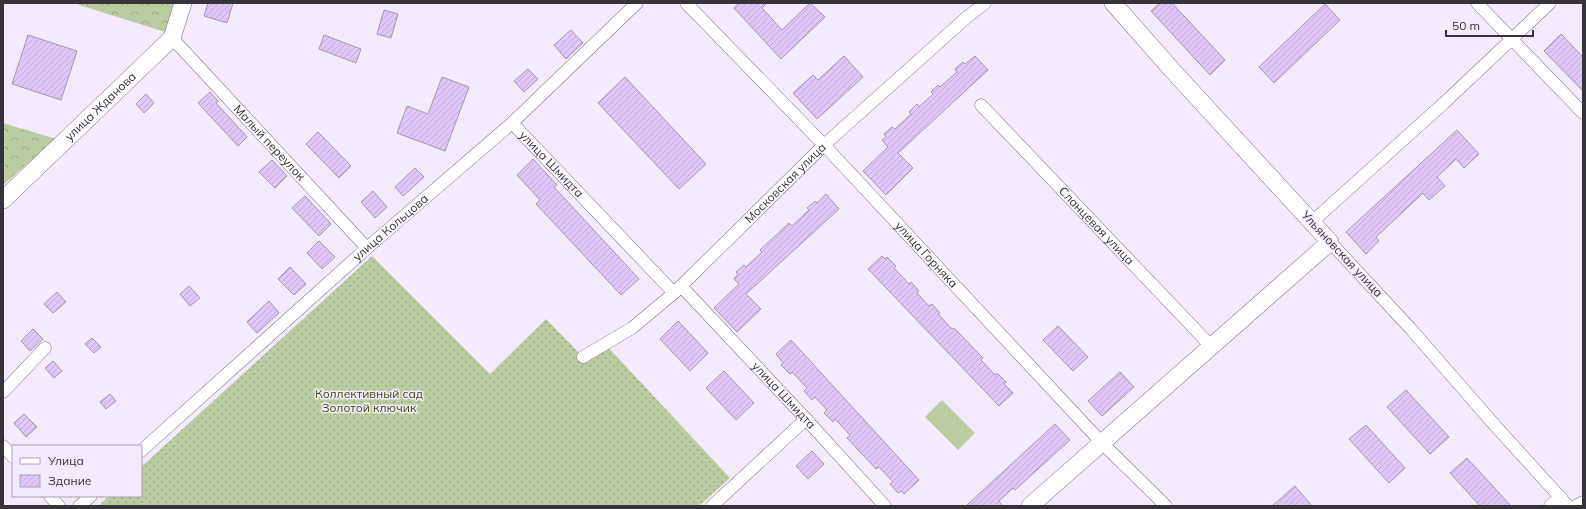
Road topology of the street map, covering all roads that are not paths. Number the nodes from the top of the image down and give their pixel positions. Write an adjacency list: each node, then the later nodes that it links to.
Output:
1 (183, 3): 8 (main road, улица Жданова)
2 (638, 3): 12 (street, улица Кольцова)
3 (686, 3): 13 (street, улица Горняка)
4 (985, 3): 13 (street, Московская улица)
5 (1113, 3): 15 (main road, Ульяновская улица)
6 (1477, 3): 9 (street)
7 (1550, 3): 9 (street)
8 (172, 38): 14 (main road, улица Жданова); 17 (street, Малый переулок)
9 (1512, 39): 11 (street); 15 (street)
10 (981, 105): 19 (street, Сланцевая улица)
11 (1583, 113)
12 (512, 123): 17 (street, улица Кольцова); 18 (street, улица Шмидта)
13 (824, 145): 18 (street, Московская улица); 24 (street, улица Горняка)
14 (3, 200)
15 (1312, 222): 16 (main road, Ульяновская улица)
16 (1330, 242): 19 (main road); 30 (street, Ульяновская улица)
17 (367, 248): 26 (street, улица Кольцова)
18 (678, 289): 21 (street, Московская улица); 23 (street, улица Шмидта)
19 (1212, 346): 24 (main road)
20 (45, 348): 22 (street)
21 (583, 357)
22 (3, 392)
23 (806, 419): 34 (street); 35 (street, улица Шмидта)
24 (1102, 443): 36 (main road); 37 (street, улица Горняка)
25 (3, 446): 27 (street)
26 (142, 450)
27 (12, 456)
28 (51, 497): 32 (street)
29 (90, 497): 33 (street)
30 (1564, 501): 38 (street)
31 (1583, 502): 39 (street)
32 (59, 506)
33 (79, 506)
34 (712, 506)
35 (885, 506)
36 (1030, 506)
37 (1166, 506)
38 (1550, 506)
39 (1576, 506)

